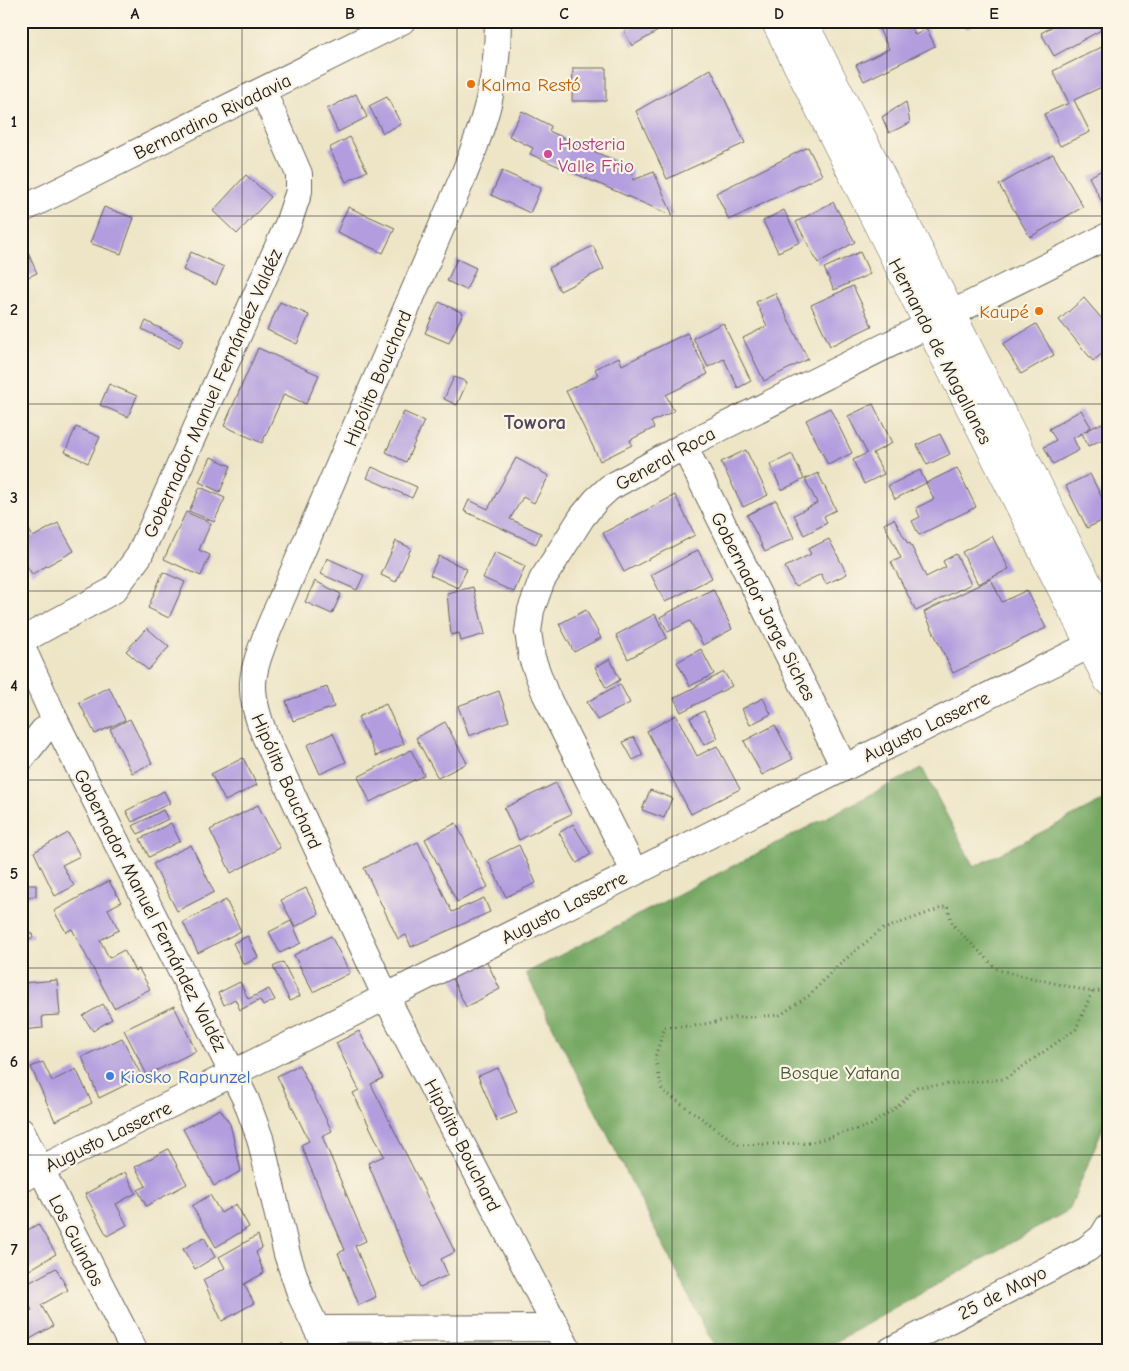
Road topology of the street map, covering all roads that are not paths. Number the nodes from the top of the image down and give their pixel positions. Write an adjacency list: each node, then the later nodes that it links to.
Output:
1 (402, 21): 5 (street, Bernardino Rivadavia)
2 (498, 21): 18 (street, Hipólito Bouchard)
3 (775, 21): 8 (main road, Hernando de Magallanes)
4 (803, 21): 8 (main road, Hernando de Magallanes)
5 (263, 91): 6 (street, Bernardino Rivadavia); 12 (street, Gobernador Manuel Fernández Valdéz)
6 (21, 210)
7 (1108, 236): 8 (street, General Roca)
8 (939, 319): 9 (street, General Roca); 10 (main road, Hernando de Magallanes); 11 (main road, Hernando de Magallanes)
9 (684, 446): 16 (street, Gobernador Jorge Siches); 17 (street, General Roca)
10 (1108, 623)
11 (1099, 640): 13 (main road, Hernando de Magallanes); 16 (street, Augusto Lasserre)
12 (21, 643): 14 (street, Gobernador Manuel Fernández Valdéz)
13 (1108, 681)
14 (56, 722): 15 (street); 19 (street, Gobernador Manuel Fernández Valdéz)
15 (21, 759)
16 (844, 767): 17 (street, Augusto Lasserre)
17 (634, 871): 18 (street, Augusto Lasserre)
18 (386, 997): 19 (street, Augusto Lasserre); 24 (street, Hipólito Bouchard)
19 (234, 1074): 21 (street, Augusto Lasserre); 23 (street, Gobernador Manuel Fernández Valdéz)
20 (21, 1131): 21 (street, Los Guindos)
21 (31, 1174): 26 (street, Los Guindos)
22 (1108, 1227): 25 (street, 25 de Mayo)
23 (322, 1339): 24 (street)
24 (562, 1339)
25 (928, 1339): 27 (street, 25 de Mayo)
26 (134, 1350)
27 (891, 1350)

